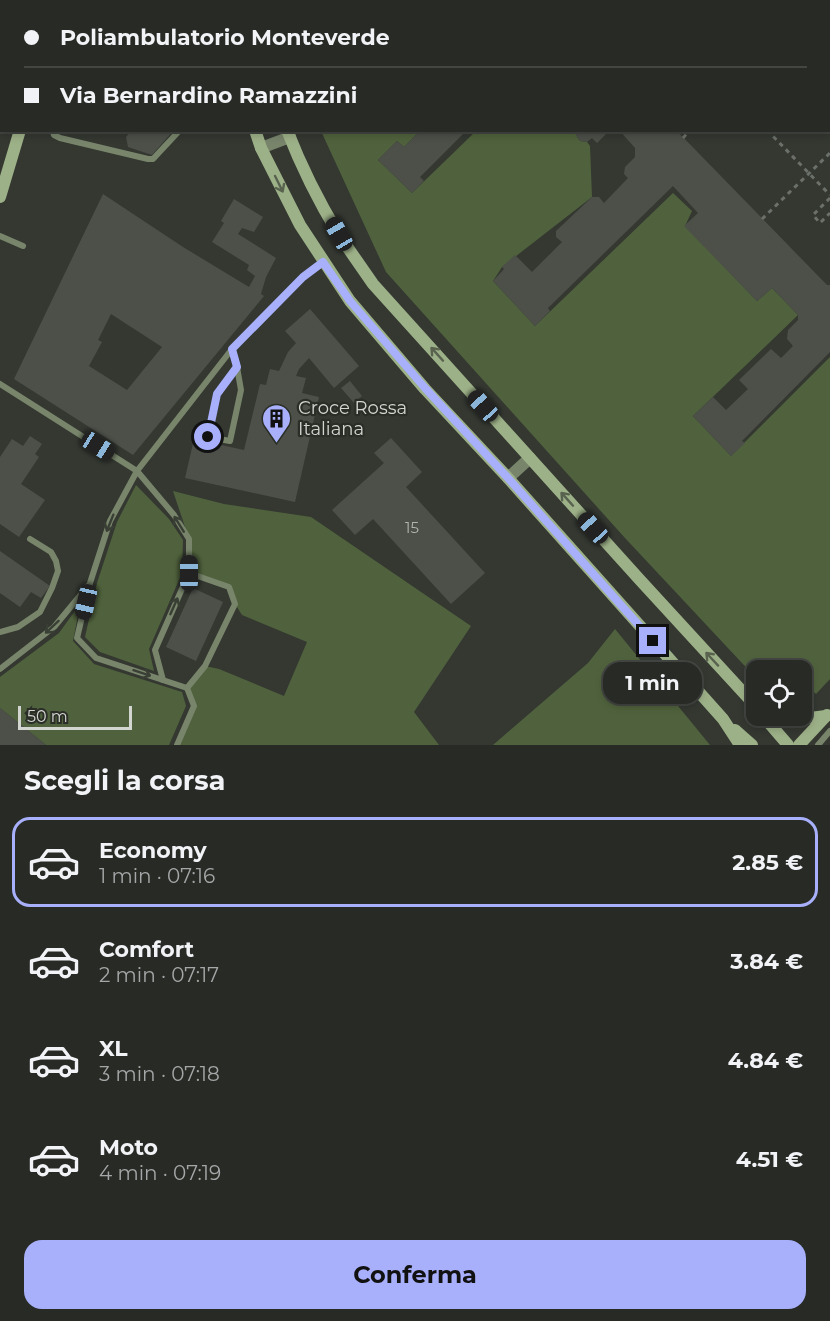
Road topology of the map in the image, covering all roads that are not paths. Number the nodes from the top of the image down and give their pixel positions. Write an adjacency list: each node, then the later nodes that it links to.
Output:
1 (19, 132): 7 (street)
2 (53, 132): 3 (lane)
3 (178, 132)
4 (256, 132): 6 (street)
5 (289, 134): 6 (street); 15 (street, one-way to 5)
6 (261, 148): 11 (street, one-way to 11)
7 (2, 181): 8 (street)
8 (0, 197)
9 (0, 236): 10 (lane)
10 (23, 246)
11 (323, 262): 12 (lane); 17 (street)
12 (232, 349): 13 (lane); 16 (lane)
13 (237, 367): 13 (lane)
14 (0, 384): 16 (lane)
15 (530, 458): 17 (street); 25 (street, one-way to 15)
16 (137, 471): 19 (lane, one-way to 16); 20 (lane, one-way to 20)
17 (508, 478): 28 (street)
18 (30, 539): 21 (lane)
19 (189, 573): 23 (lane, one-way to 19); 24 (lane)
20 (90, 583): 22 (lane, one-way to 22); 23 (lane, one-way to 23)
21 (0, 632)
22 (0, 669)
23 (163, 680): 24 (lane)
24 (187, 688): 31 (lane)
25 (746, 695)
26 (828, 714): 27 (street); 35 (street)
27 (812, 717)
28 (723, 720): 32 (street); 33 (street)
29 (772, 726): 34 (street)
30 (830, 731): 36 (lane)
31 (177, 745)
32 (740, 745)
33 (752, 745)
34 (788, 745)
35 (799, 745)
36 (818, 745)

